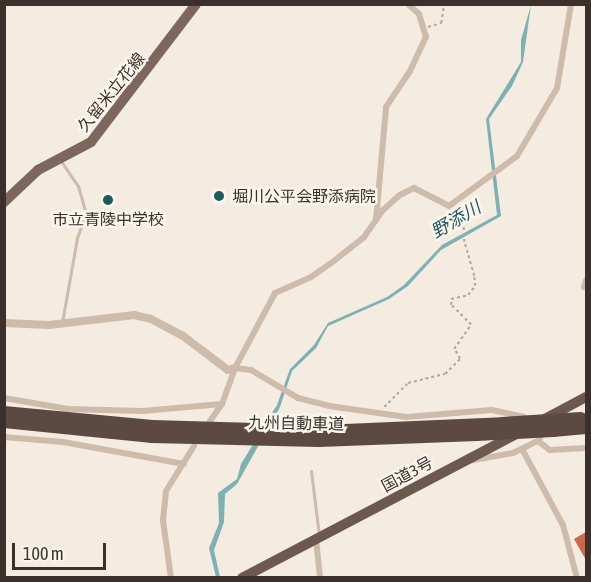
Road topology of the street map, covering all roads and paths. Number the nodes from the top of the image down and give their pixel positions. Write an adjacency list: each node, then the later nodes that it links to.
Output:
1 (196, 4): 6 (main road, 久留米立花線)
2 (408, 4): 5 (street)
3 (444, 4): 5 (path)
4 (572, 4): 8 (street)
5 (424, 28): 9 (street)
6 (59, 158): 7 (main road, 久留米立花線); 11 (lane)
7 (4, 202)
8 (449, 207): 9 (street); 16 (path)
9 (376, 221): 12 (street)
10 (4, 323): 11 (street)
11 (62, 324): 12 (street)
12 (235, 368): 15 (street); 16 (street)
13 (586, 397): 18 (highway, 国道3号)
14 (4, 398): 15 (street)
15 (222, 404): 19 (street)
16 (380, 411): 18 (street)
17 (4, 412): 20 (highway, 九州自動車道, bridge)
18 (550, 416): 23 (street); 27 (highway, 国道3号)
19 (210, 421)
20 (585, 421): 21 (highway, 九州自動車道, bridge)
21 (4, 422)
22 (4, 437): 28 (street)
23 (538, 441): 25 (street); 26 (street)
24 (194, 446): 28 (street)
25 (586, 448)
26 (522, 449): 27 (street); 34 (street)
27 (464, 462): 30 (highway, 国道3号)
28 (184, 464): 31 (street)
29 (311, 471): 30 (lane)
30 (317, 538): 32 (highway, 国道3号); 33 (street)
31 (171, 578)
32 (242, 578)
33 (320, 578)
34 (578, 578)

